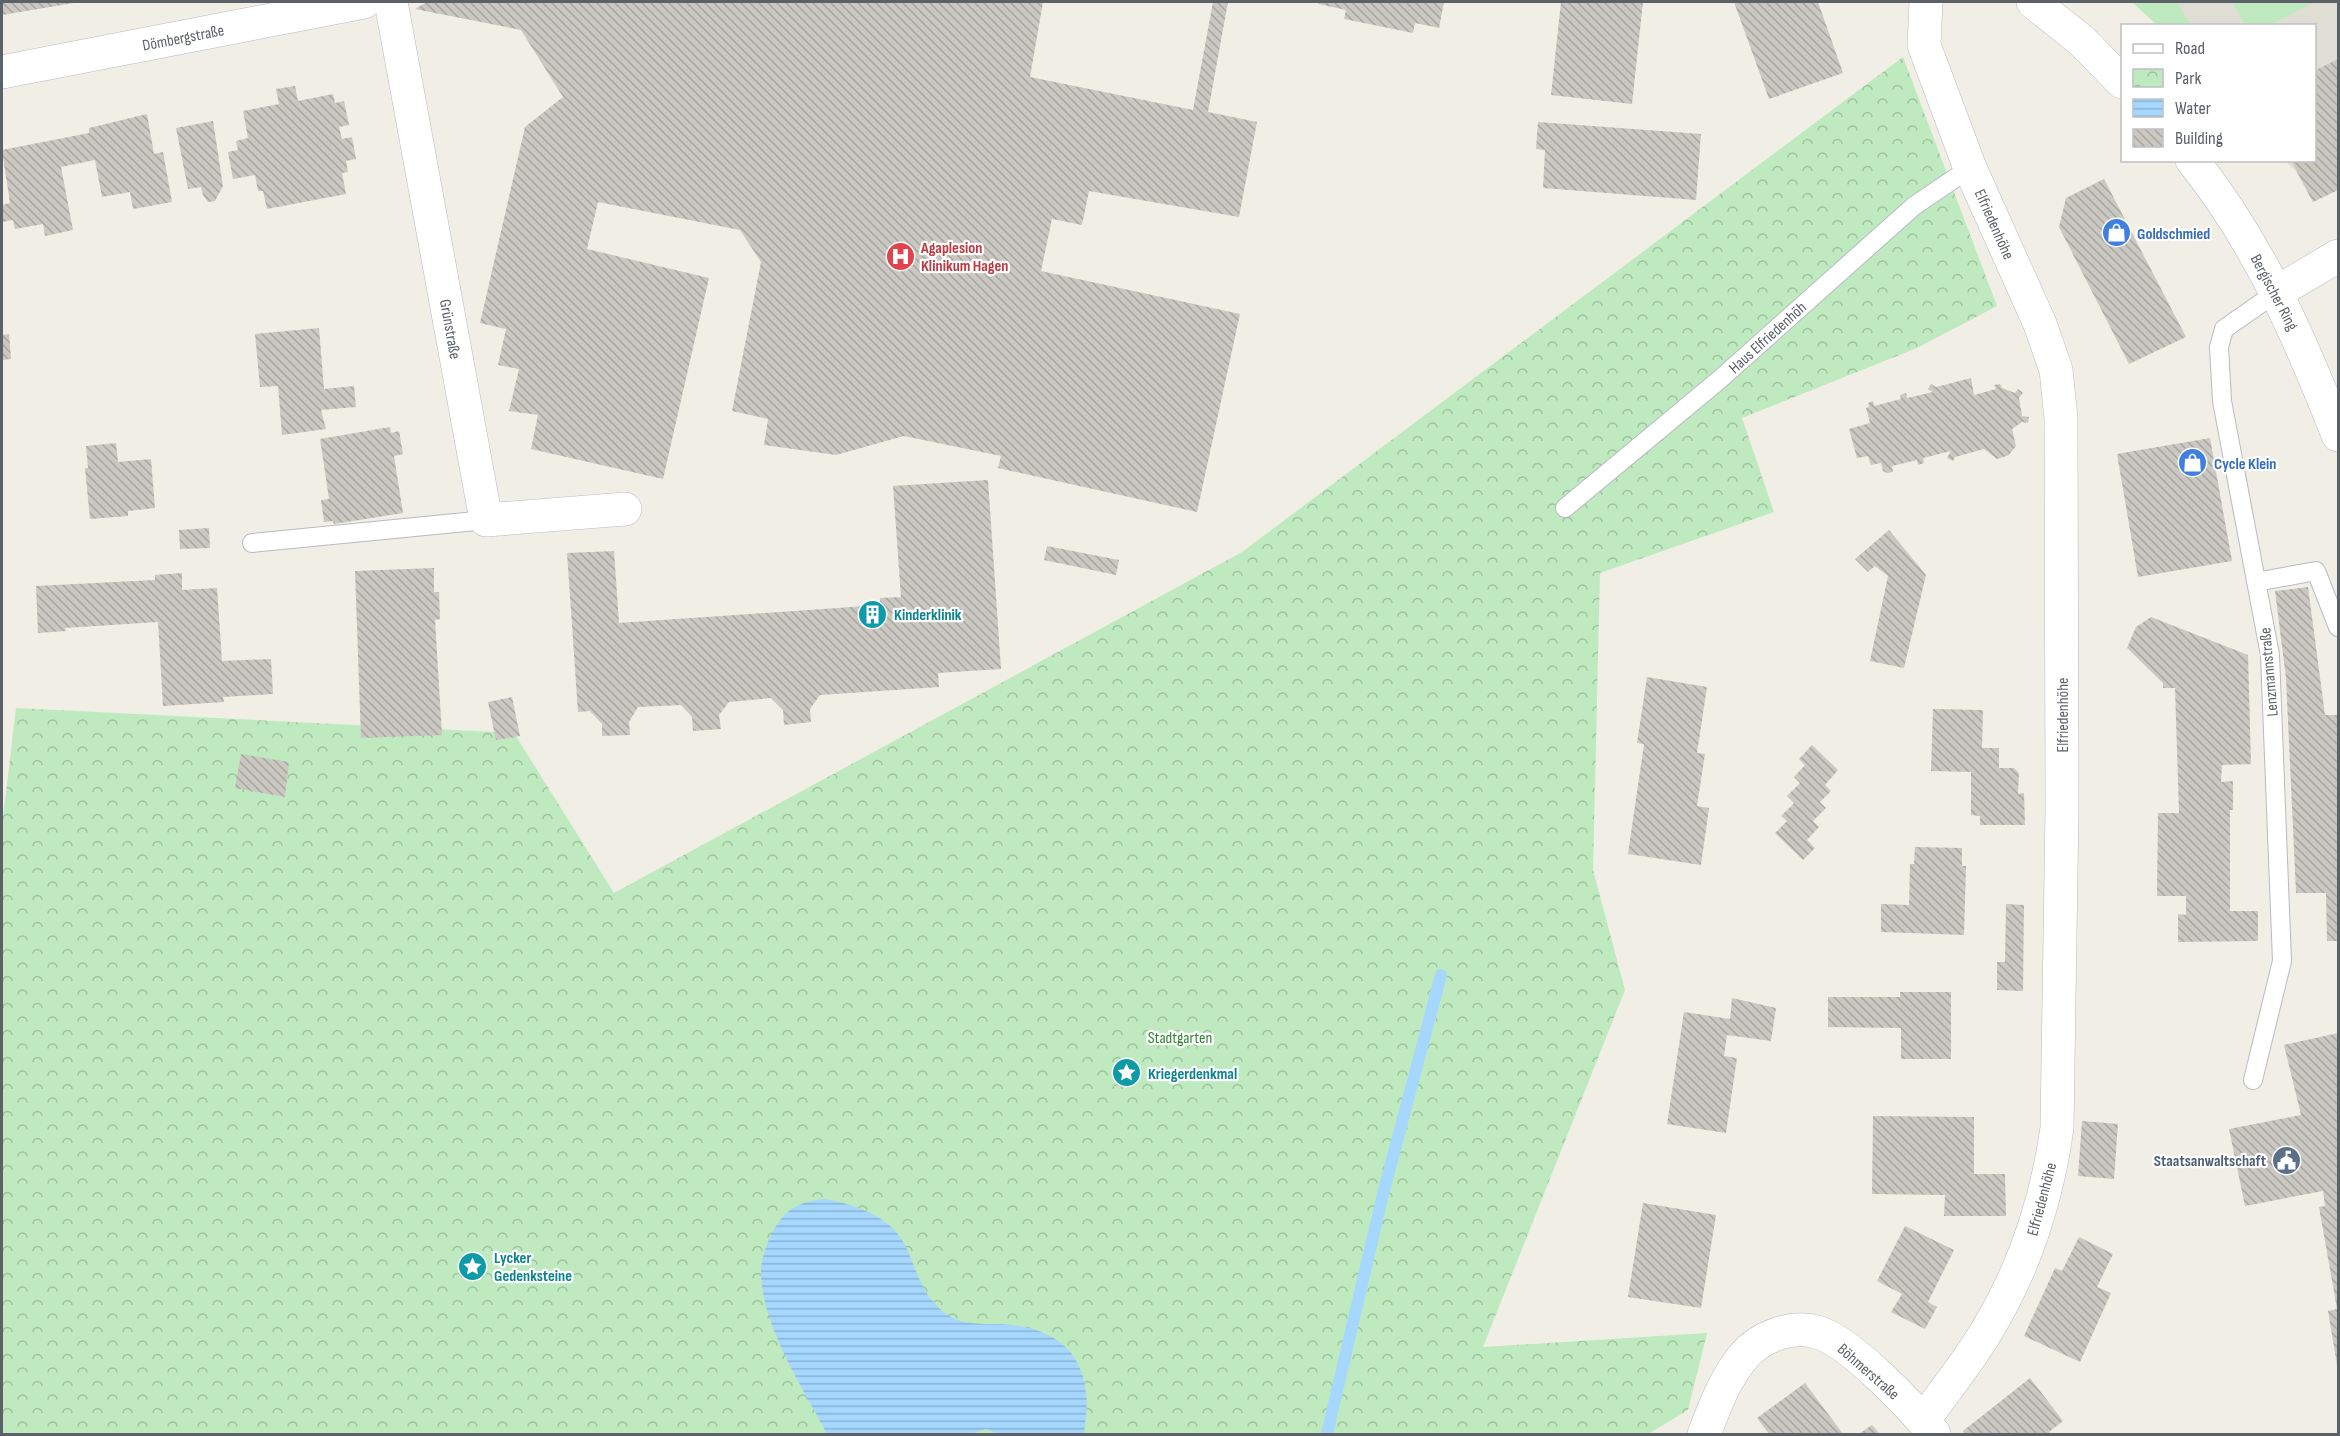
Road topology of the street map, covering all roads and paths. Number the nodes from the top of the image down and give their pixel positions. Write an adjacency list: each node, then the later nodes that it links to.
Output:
1 (364, 2): 5 (street, Dömbergstraße)
2 (391, 2): 14 (street, Grünstraße)
3 (1926, 2): 8 (street, Elfriedenhöhe)
4 (2033, 2): 6 (street)
5 (2, 72)
6 (2121, 81)
7 (2194, 162): 10 (street, Bergischer Ring)
8 (1970, 168): 12 (lane, Haus Elfriedenhöh); 19 (street, Elfriedenhöhe)
9 (2338, 256): 10 (street)
10 (2277, 292): 11 (street, Bergischer Ring); 16 (lane, Lenzmannstraße)
11 (2338, 435)
12 (1565, 508)
13 (625, 509): 14 (street)
14 (486, 520): 15 (lane)
15 (252, 543)
16 (2256, 582): 17 (lane); 18 (lane, Lenzmannstraße)
17 (2338, 627)
18 (2253, 1080)
19 (1928, 1428): 20 (street, Böhmerstraße)
20 (1704, 1434)

